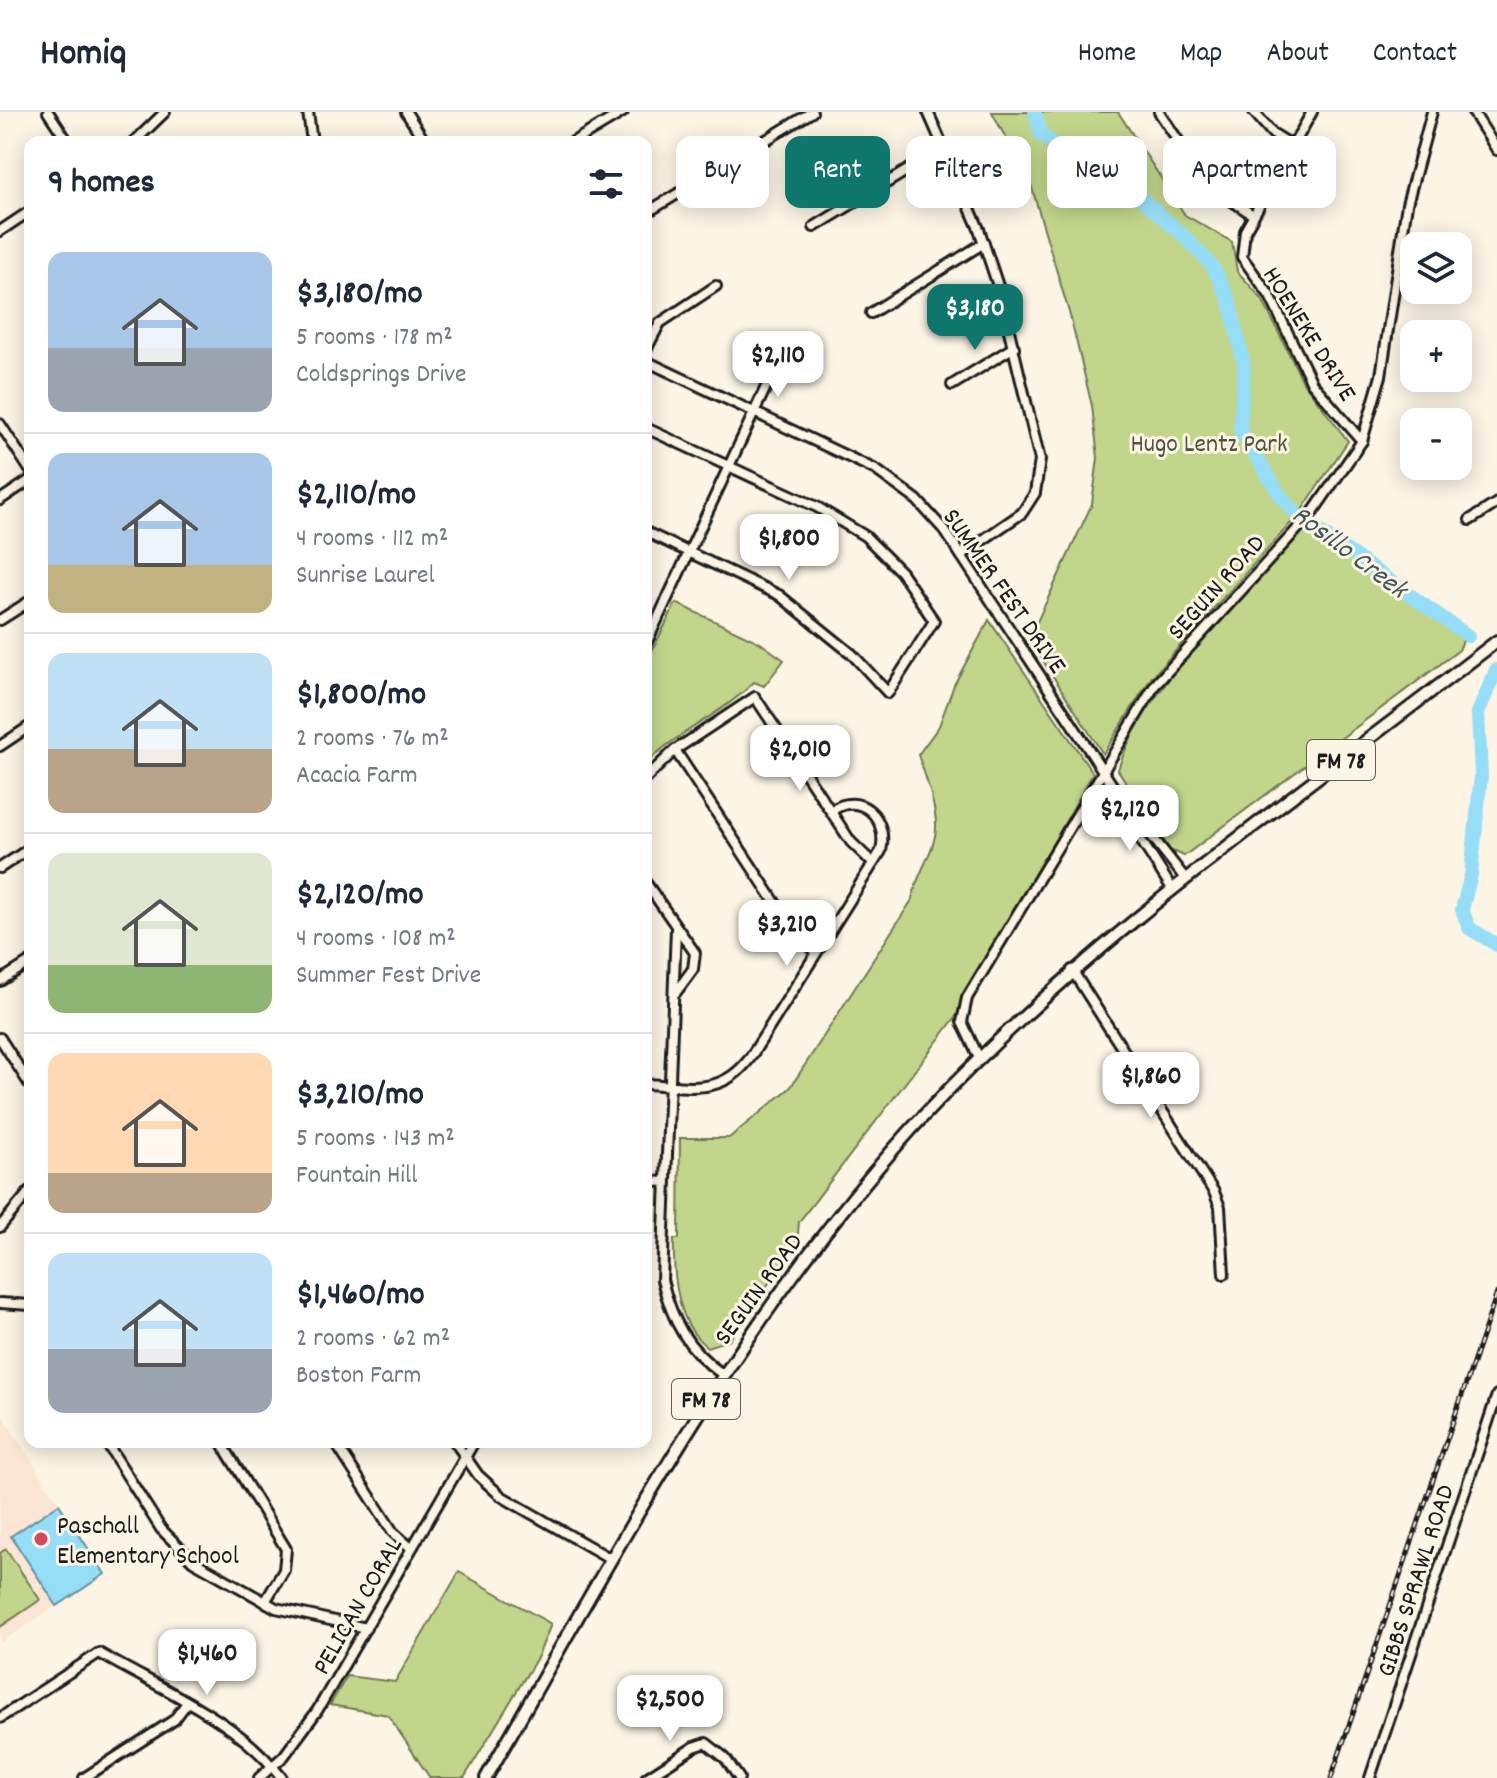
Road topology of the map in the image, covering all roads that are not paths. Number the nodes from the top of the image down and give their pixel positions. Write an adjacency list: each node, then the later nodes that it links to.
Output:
1 (48, 112): 13 (street)
2 (165, 112): 14 (street)
3 (308, 112): 15 (street)
4 (406, 112): 16 (street)
5 (623, 112): 17 (street)
6 (812, 112): 25 (street)
7 (928, 112): 18 (street)
8 (1159, 112): 27 (street)
9 (1254, 112): 19 (street)
10 (1312, 112): 20 (street, HOENEKE DRIVE)
11 (1432, 112): 41 (street, SEGUIN ROAD)
12 (1473, 112): 21 (street)
13 (64, 136)
14 (140, 136)
15 (311, 136)
16 (421, 136)
17 (583, 136)
18 (939, 136)
19 (1277, 136)
20 (1299, 136)
21 (1497, 150)
22 (906, 171): 28 (street)
23 (969, 208): 30 (street)
24 (1257, 208): 27 (street, HOENEKE DRIVE)
25 (652, 209)
26 (24, 215): 29 (street)
27 (1253, 215): 41 (street, HOENEKE DRIVE)
28 (814, 227)
29 (1, 229)
30 (984, 243): 32 (street); 34 (street)
31 (716, 286): 33 (street)
32 (871, 313)
33 (652, 338)
34 (1014, 347): 37 (street); 50 (street)
35 (652, 364): 38 (street, SUMMER FEST DRIVE)
36 (772, 374): 38 (street)
37 (952, 385)
38 (755, 412): 43 (street); 50 (street, SUMMER FEST DRIVE)
39 (0, 424): 42 (street)
40 (652, 431): 43 (street)
41 (1362, 441): 58 (street, SEGUIN ROAD)
42 (24, 461)
43 (730, 467): 49 (street); 49 (street)
44 (24, 484): 45 (street)
45 (0, 500)
46 (1497, 503): 47 (street)
47 (1470, 520)
48 (652, 535): 49 (street)
49 (690, 552): 53 (street)
50 (961, 555): 58 (street, SUMMER FEST DRIVE)
51 (24, 605): 52 (street)
52 (0, 620)
53 (652, 631)
54 (1497, 641): 65 (main road, SEGUIN ROAD / FM 78)
55 (24, 730): 56 (street)
56 (0, 746)
57 (675, 750): 59 (street); 61 (street); 69 (street)
58 (1102, 769): 60 (street, SUMMER FEST DRIVE); 75 (street, SEGUIN ROAD)
59 (652, 772)
60 (1122, 800): 65 (street, SUMMER FEST DRIVE); 66 (street, SUMMER FEST DRIVE)
61 (831, 811): 63 (street); 63 (street)
62 (24, 852): 64 (street)
63 (873, 863): 69 (street)
64 (0, 868)
65 (1184, 877): 66 (main road, SEGUIN ROAD / FM 78)
66 (1171, 887): 71 (main road, SEGUIN ROAD / FM 78)
67 (652, 892): 68 (street)
68 (676, 929): 73 (street); 73 (street)
69 (816, 952): 78 (street)
70 (24, 966): 72 (street)
71 (1072, 970): 75 (main road, SEGUIN ROAD / FM 78); 83 (street)
72 (0, 981)
73 (676, 992): 78 (street)
74 (0, 1038): 76 (street)
75 (979, 1058): 86 (main road, SEGUIN ROAD / FM 78)
76 (24, 1073)
77 (652, 1084): 78 (street)
78 (670, 1085): 80 (street)
79 (652, 1181): 80 (street)
80 (665, 1182): 86 (street)
81 (24, 1198): 82 (street)
82 (1, 1223)
83 (1224, 1274)
84 (0, 1303): 85 (street)
85 (24, 1305)
86 (722, 1374): 95 (main road, SEGUIN ROAD / FM 78)
87 (1497, 1395): 107 (street, GIBBS SPRAWL ROAD)
88 (110, 1448): 96 (street)
89 (225, 1448): 96 (street)
90 (339, 1448): 94 (street)
91 (459, 1448): 93 (street)
92 (471, 1448): 93 (street, PELICAN CORAL)
93 (465, 1458): 94 (street, PELICAN CORAL); 95 (street)
94 (411, 1548): 97 (street, PELICAN CORAL)
95 (611, 1559): 104 (main road, SEGUIN ROAD / FM 78)
96 (265, 1602): 97 (street)
97 (366, 1628): 100 (street, PELICAN CORAL)
98 (186, 1704): 99 (street); 100 (street); 101 (street)
99 (0, 1718)
100 (273, 1766): 102 (street, PELICAN CORAL); 103 (street)
101 (84, 1778)
102 (259, 1778)
103 (282, 1778)
104 (486, 1778)
105 (646, 1778): 106 (street)
106 (739, 1778)
107 (1370, 1778)

